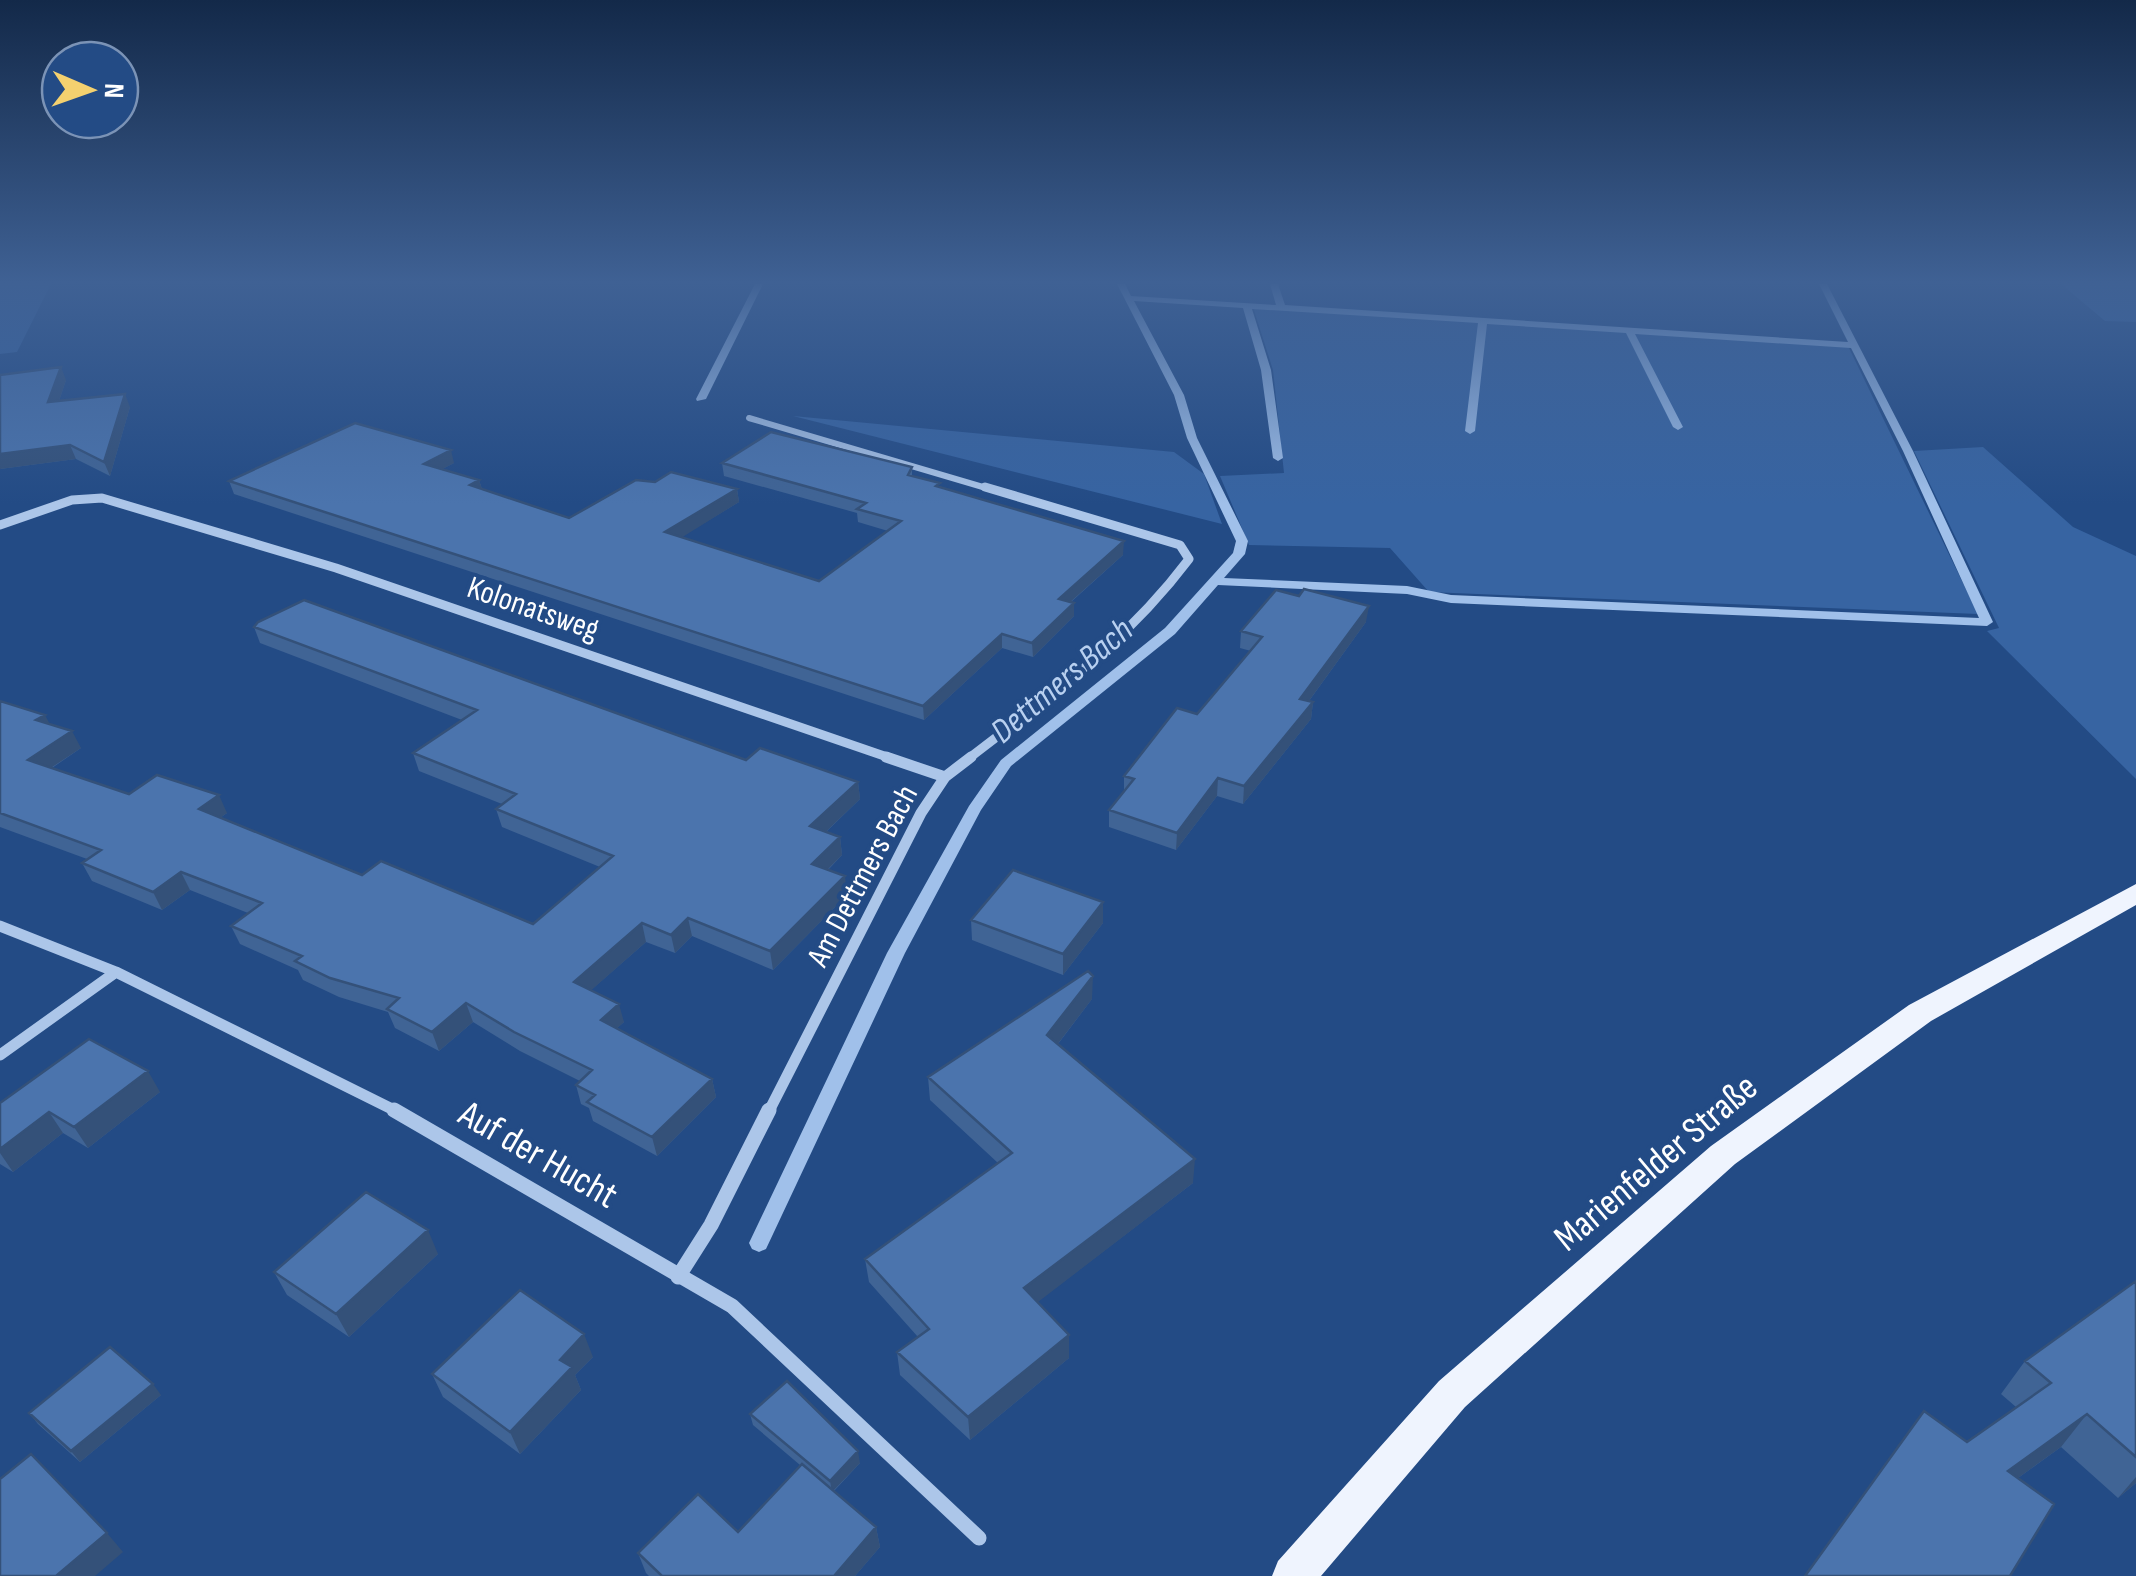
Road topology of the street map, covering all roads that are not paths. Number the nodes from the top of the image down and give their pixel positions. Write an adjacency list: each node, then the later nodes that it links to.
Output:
1 (749, 418): 3 (street, Am Dettmers Bach)
2 (0, 524): 3 (street, Kolonatsweg)
3 (945, 777): 8 (street, Am Dettmers Bach)
4 (2136, 893): 10 (main road, Marienfelder Straße)
5 (0, 926): 6 (street, Auf der Hucht)
6 (116, 972): 7 (street); 8 (street, Auf der Hucht)
7 (0, 1055)
8 (678, 1276): 9 (street, Auf der Hucht)
9 (979, 1538)
10 (1294, 1576)

